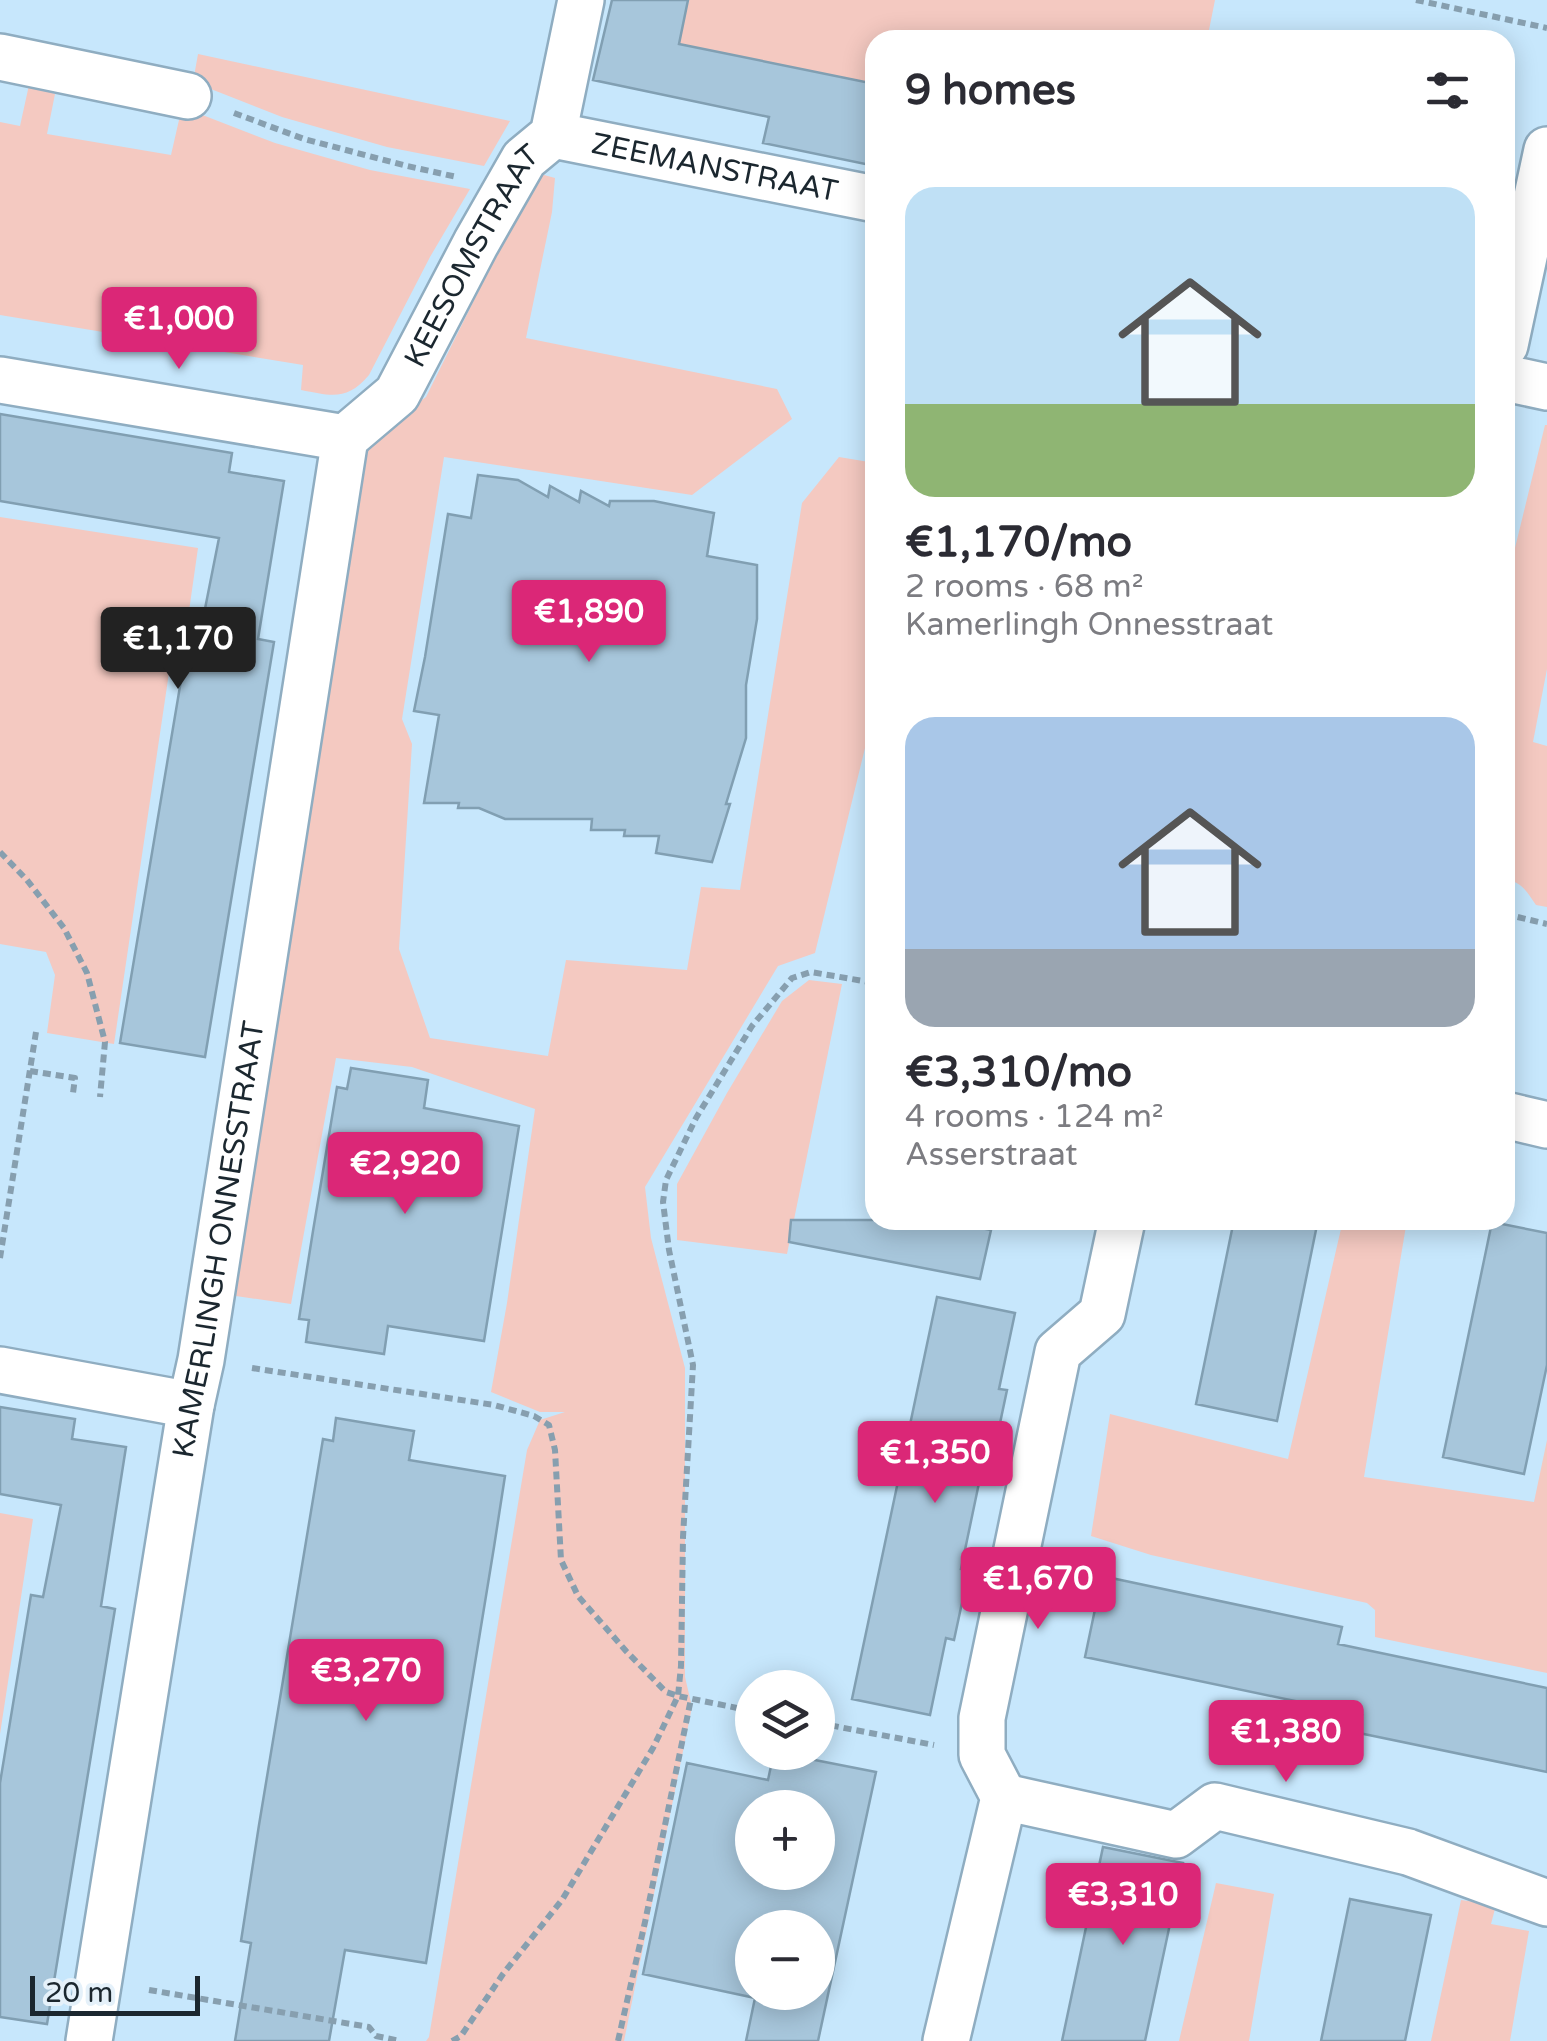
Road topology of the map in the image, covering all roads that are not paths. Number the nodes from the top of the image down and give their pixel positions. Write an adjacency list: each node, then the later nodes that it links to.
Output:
1 (581, 0): 4 (street, KEESOMSTRAAT)
2 (0, 57): 3 (street)
3 (188, 96)
4 (554, 135): 6 (street, ZEEMANSTRAAT); 11 (street, KEESOMSTRAAT)
5 (1547, 150): 7 (street)
6 (865, 196)
7 (1515, 299)
8 (0, 380): 11 (street)
9 (1515, 380): 10 (street)
10 (1547, 387)
11 (345, 438): 16 (street, KAMERLINGH ONNESSTRAAT)
12 (1515, 1117): 13 (street)
13 (1547, 1125)
14 (1120, 1230): 17 (street)
15 (0, 1370): 16 (street)
16 (191, 1405): 19 (street, KAMERLINGH ONNESSTRAAT)
17 (1004, 1797): 18 (street); 20 (street)
18 (1547, 1903)
19 (89, 2041)
20 (946, 2041)

